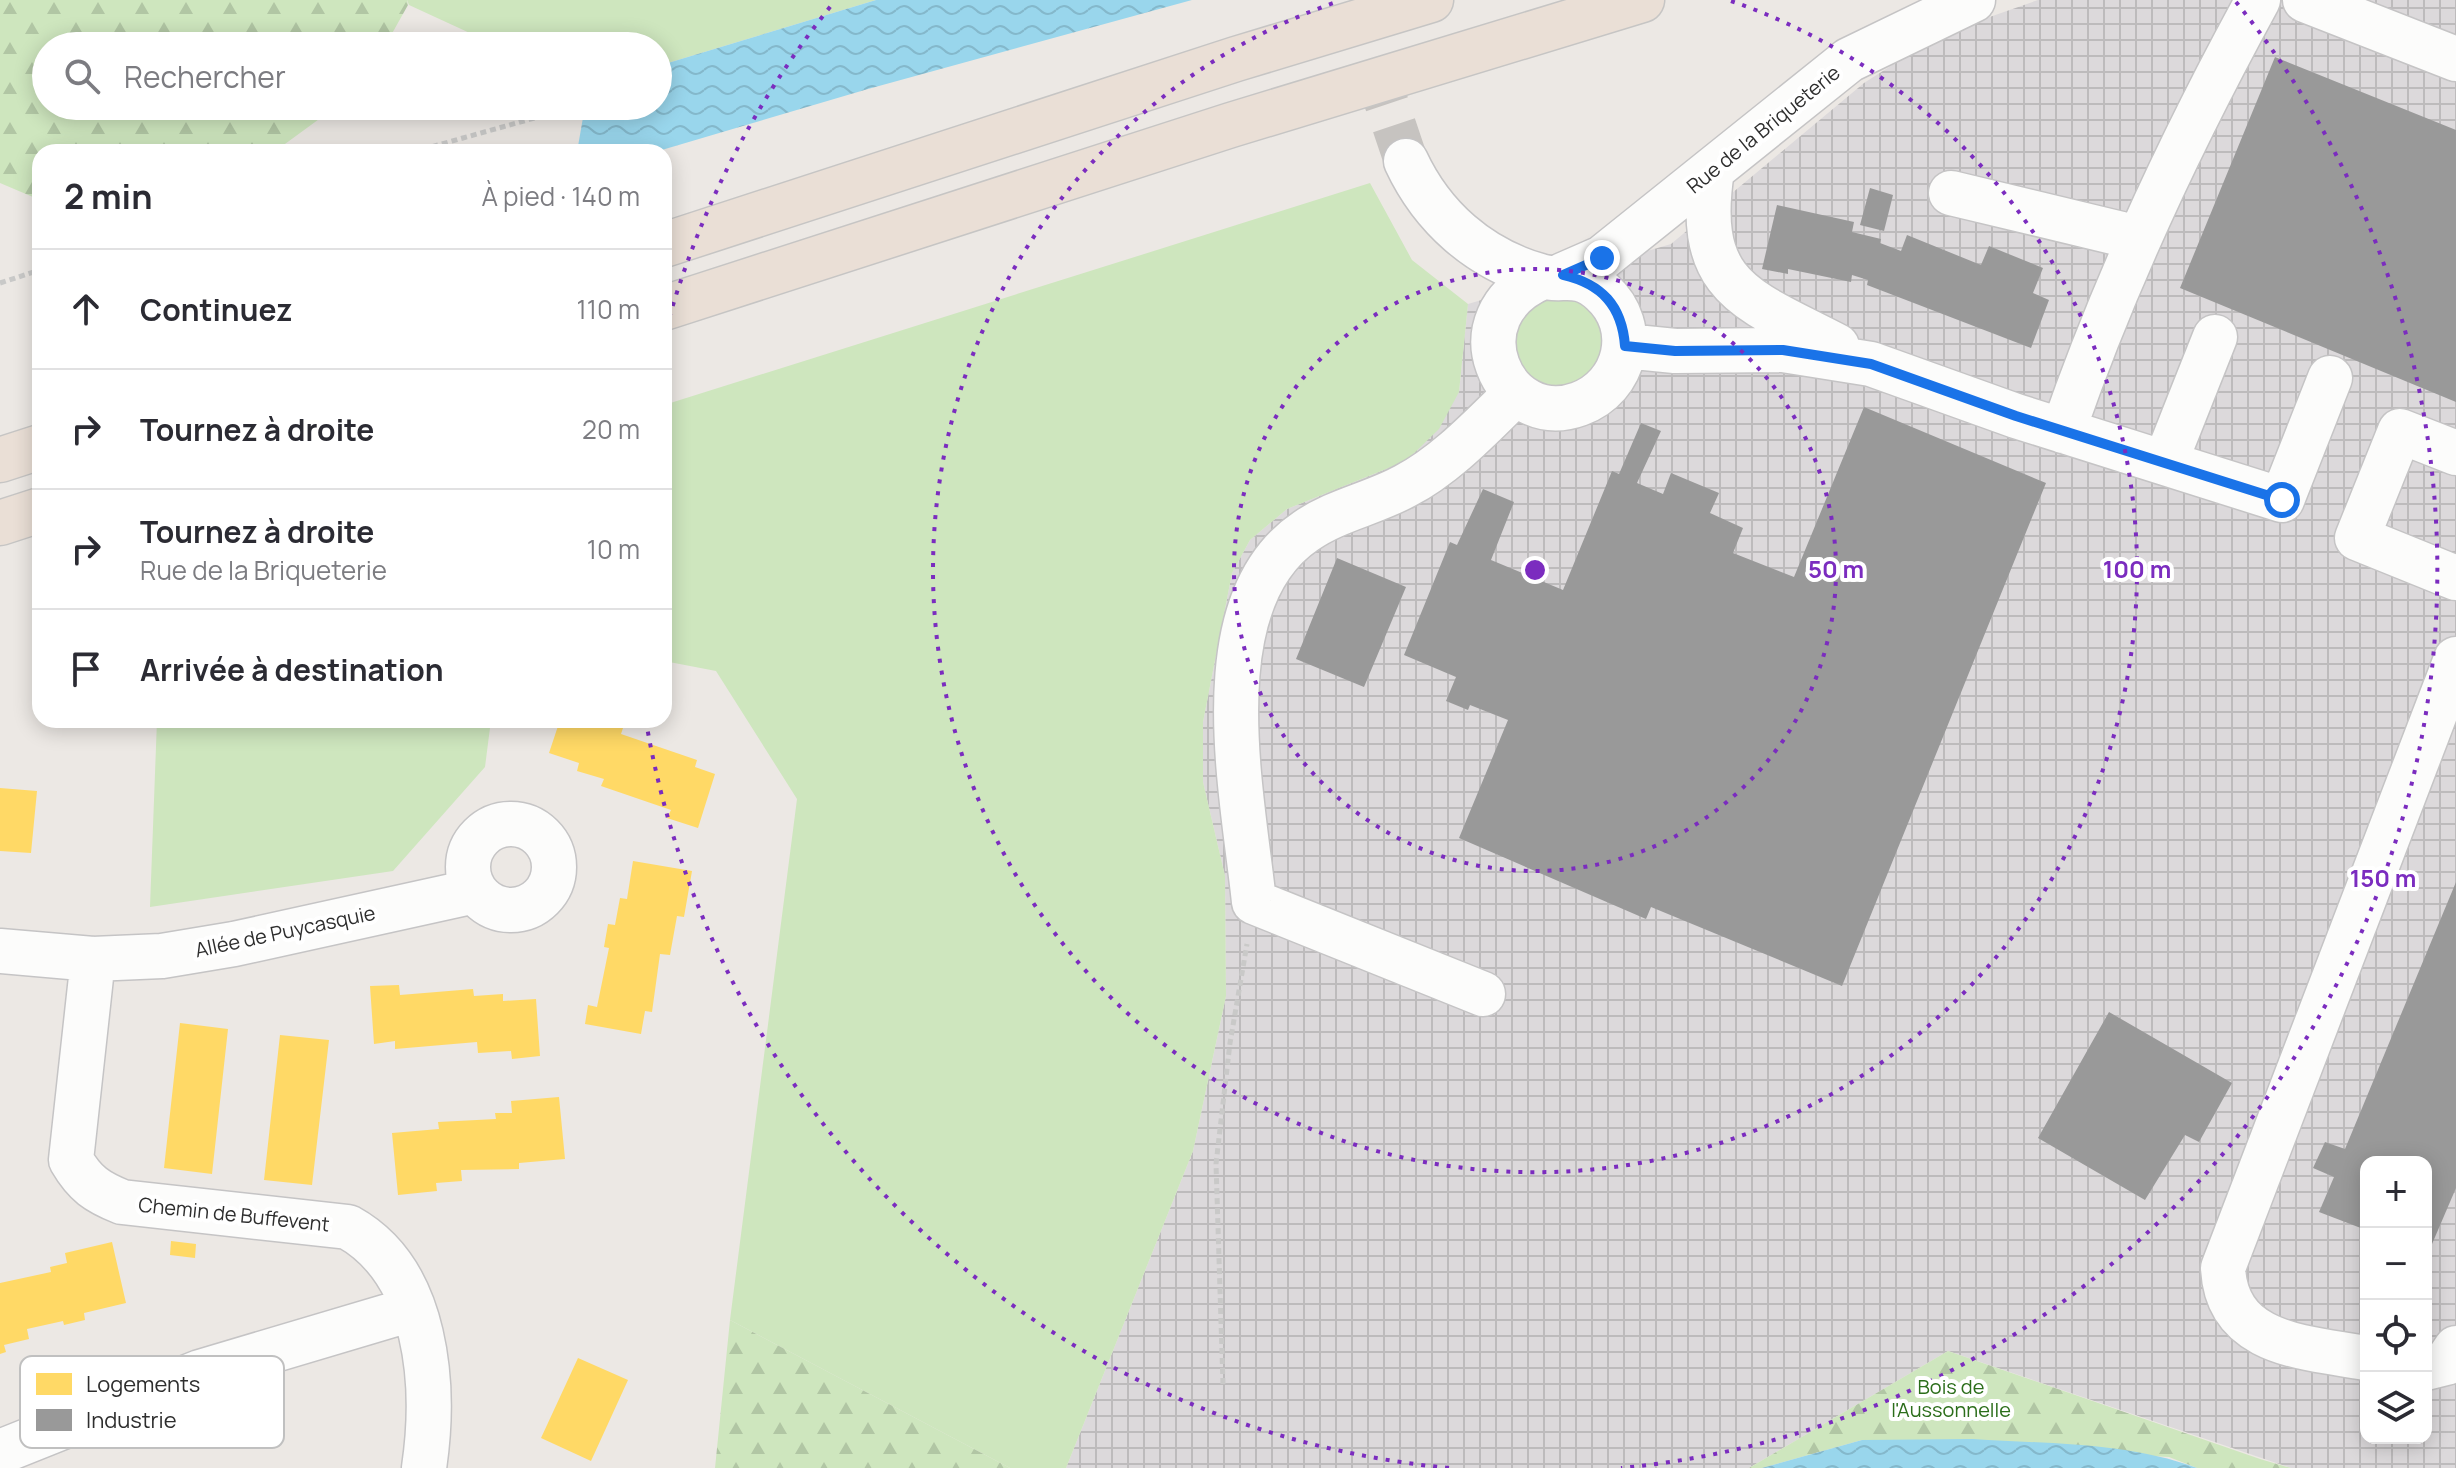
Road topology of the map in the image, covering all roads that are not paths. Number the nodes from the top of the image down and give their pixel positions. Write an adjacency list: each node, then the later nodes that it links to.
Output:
1 (1431, 0): 11 (highway)
2 (1642, 0): 13 (highway)
3 (1973, 0): 8 (street, Rue de la Briqueterie)
4 (2258, 0): 10 (street)
5 (2305, 0): 6 (street)
6 (2456, 59)
7 (1406, 161): 12 (street)
8 (1712, 170): 12 (street, Rue de la Briqueterie); 16 (street)
9 (1951, 193): 10 (street)
10 (2138, 238): 19 (street)
11 (672, 242)
12 (1553, 276): 15 (street); 18 (street)
13 (672, 305)
14 (2215, 337): 23 (street)
15 (1625, 346): 16 (street); 18 (street)
16 (1871, 364): 19 (street)
17 (2330, 378): 23 (street)
18 (1516, 393): 31 (street)
19 (2063, 431): 23 (street)
20 (32, 450): 22 (highway)
21 (2456, 453): 26 (street)
22 (0, 460)
23 (2165, 463)
24 (32, 513): 25 (highway)
25 (0, 523)
26 (2456, 578)
27 (2456, 659): 34 (street)
28 (475, 891): 30 (street, Allée de Puycasquie)
29 (0, 951): 30 (street, Allée de Puycasquie)
30 (93, 959): 32 (street, Chemin de Buffevent)
31 (1483, 994)
32 (412, 1309): 33 (street); 37 (street, Chemin de Buffevent)
33 (254, 1356)
34 (2360, 1357)
35 (20, 1444): 36 (street)
36 (0, 1452)
37 (424, 1468)

